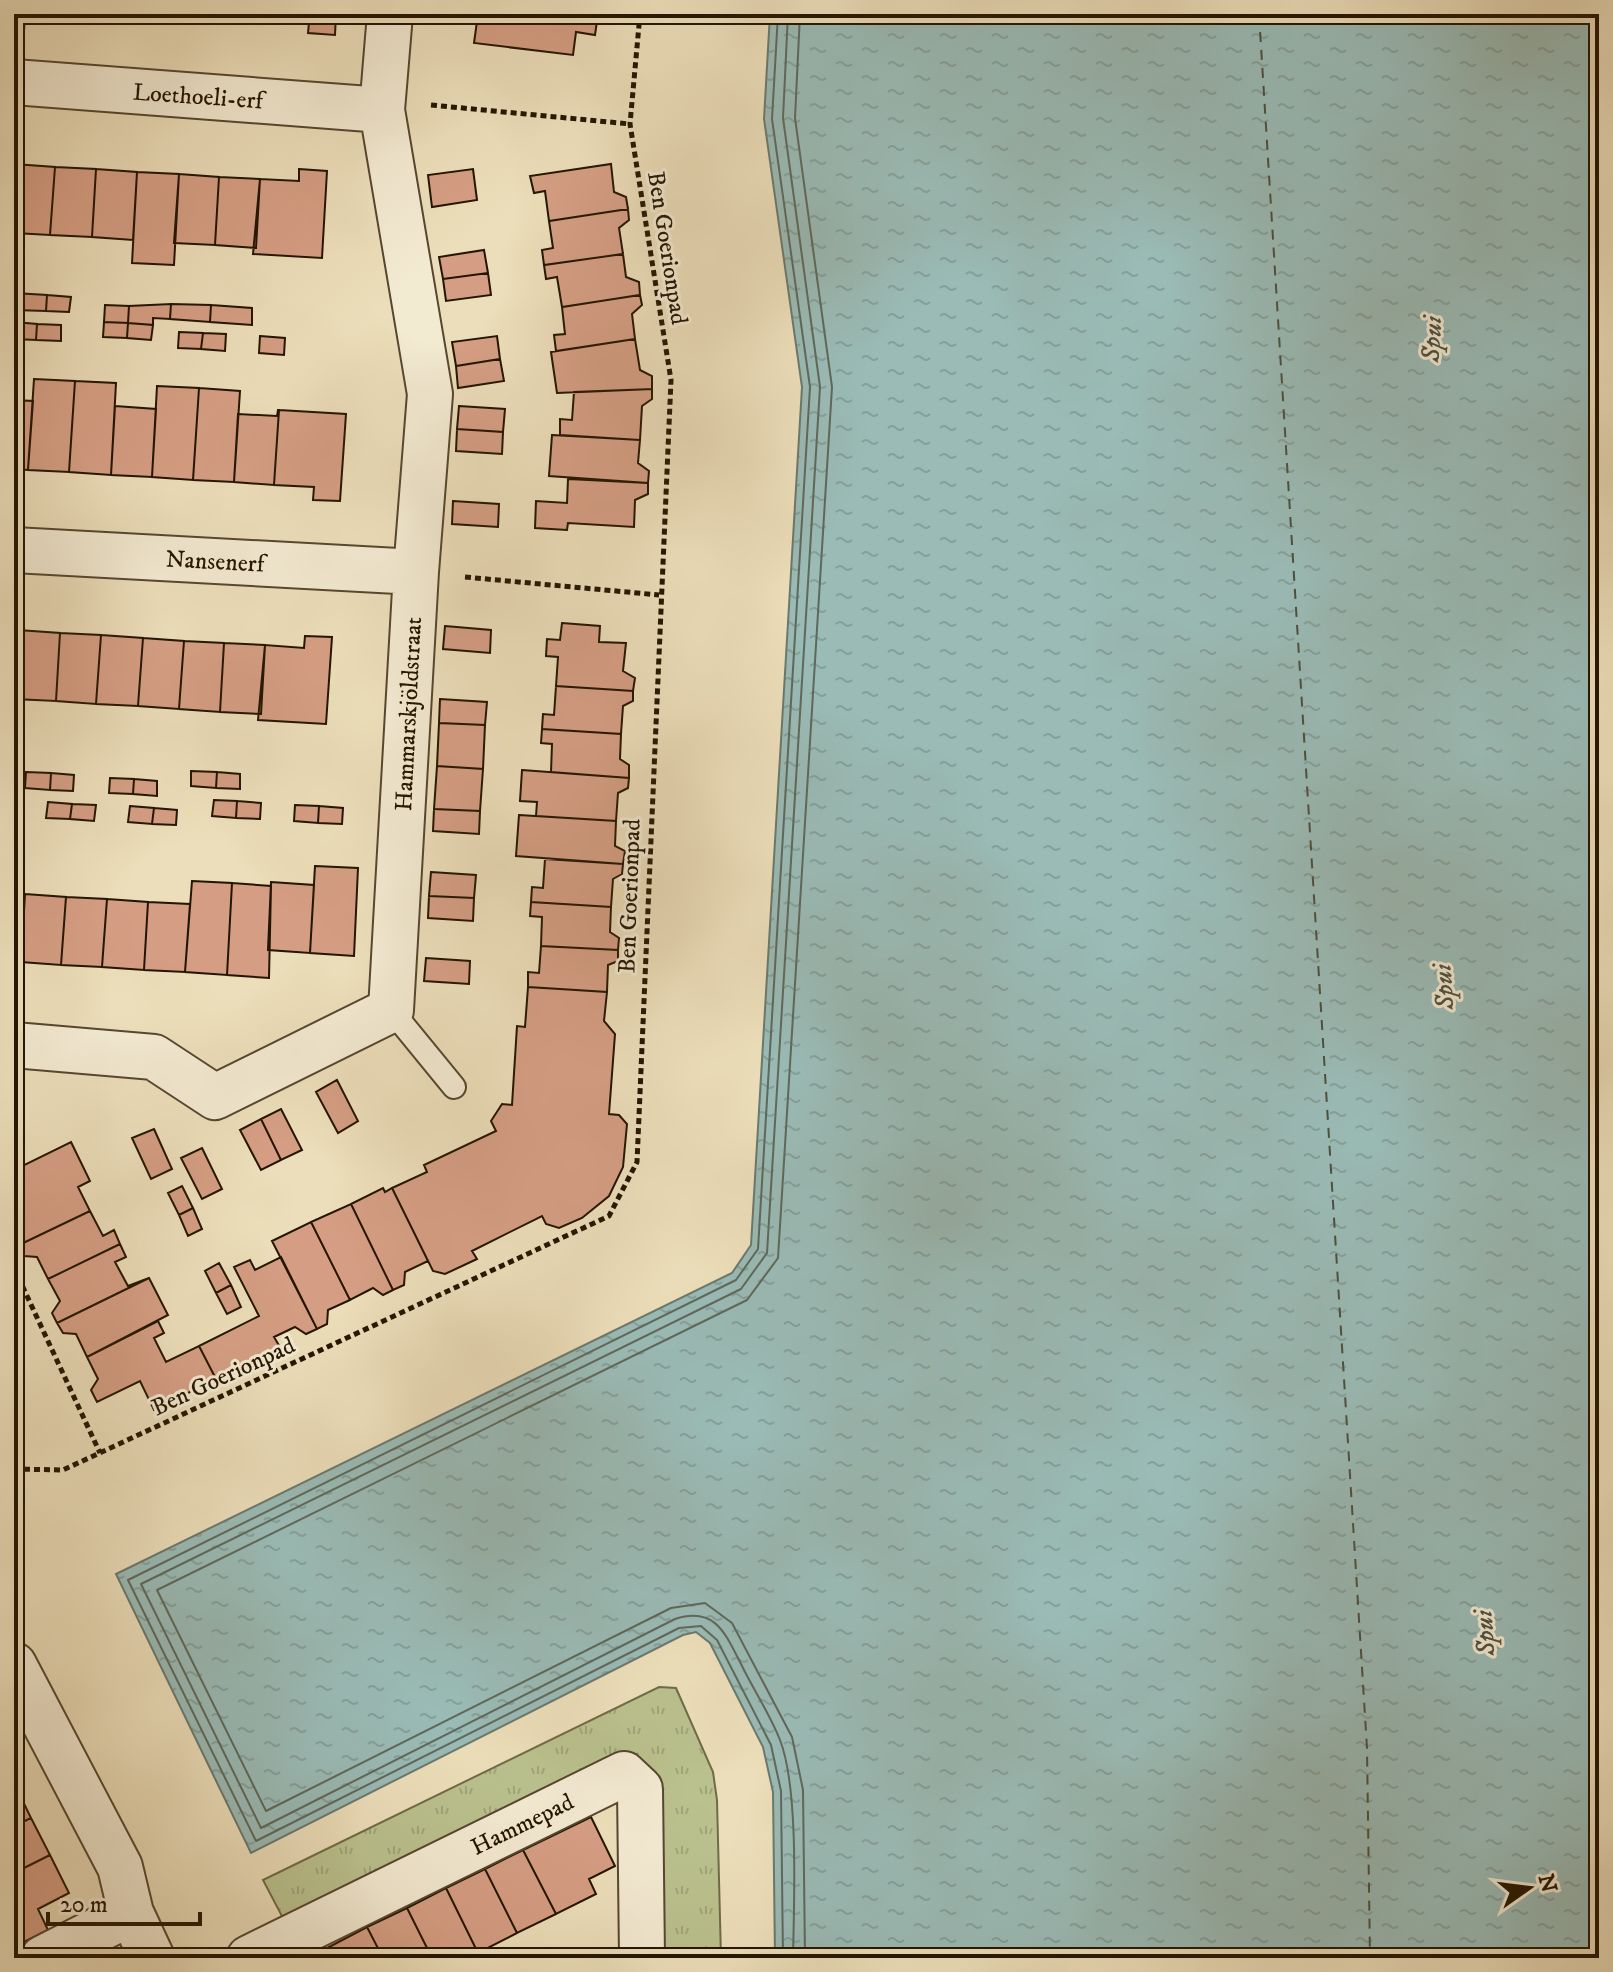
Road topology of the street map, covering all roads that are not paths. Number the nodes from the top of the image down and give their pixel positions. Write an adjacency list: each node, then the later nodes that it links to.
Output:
1 (390, 14): 3 (street, Hammarskjöldstraat)
2 (14, 82): 3 (street, Loethoeli-erf)
3 (382, 110): 5 (street, Hammarskjöldstraat)
4 (14, 550): 5 (street, Nansenerf)
5 (416, 572): 6 (street, Hammarskjöldstraat)
6 (391, 1010): 7 (street); 8 (lane)
7 (14, 1045)
8 (454, 1087)
9 (14, 1665): 10 (street)
10 (131, 1913): 11 (street); 12 (street)
11 (43, 1958)
12 (152, 1958)
13 (249, 1958): 14 (street, Hammepad)
14 (642, 1958)

